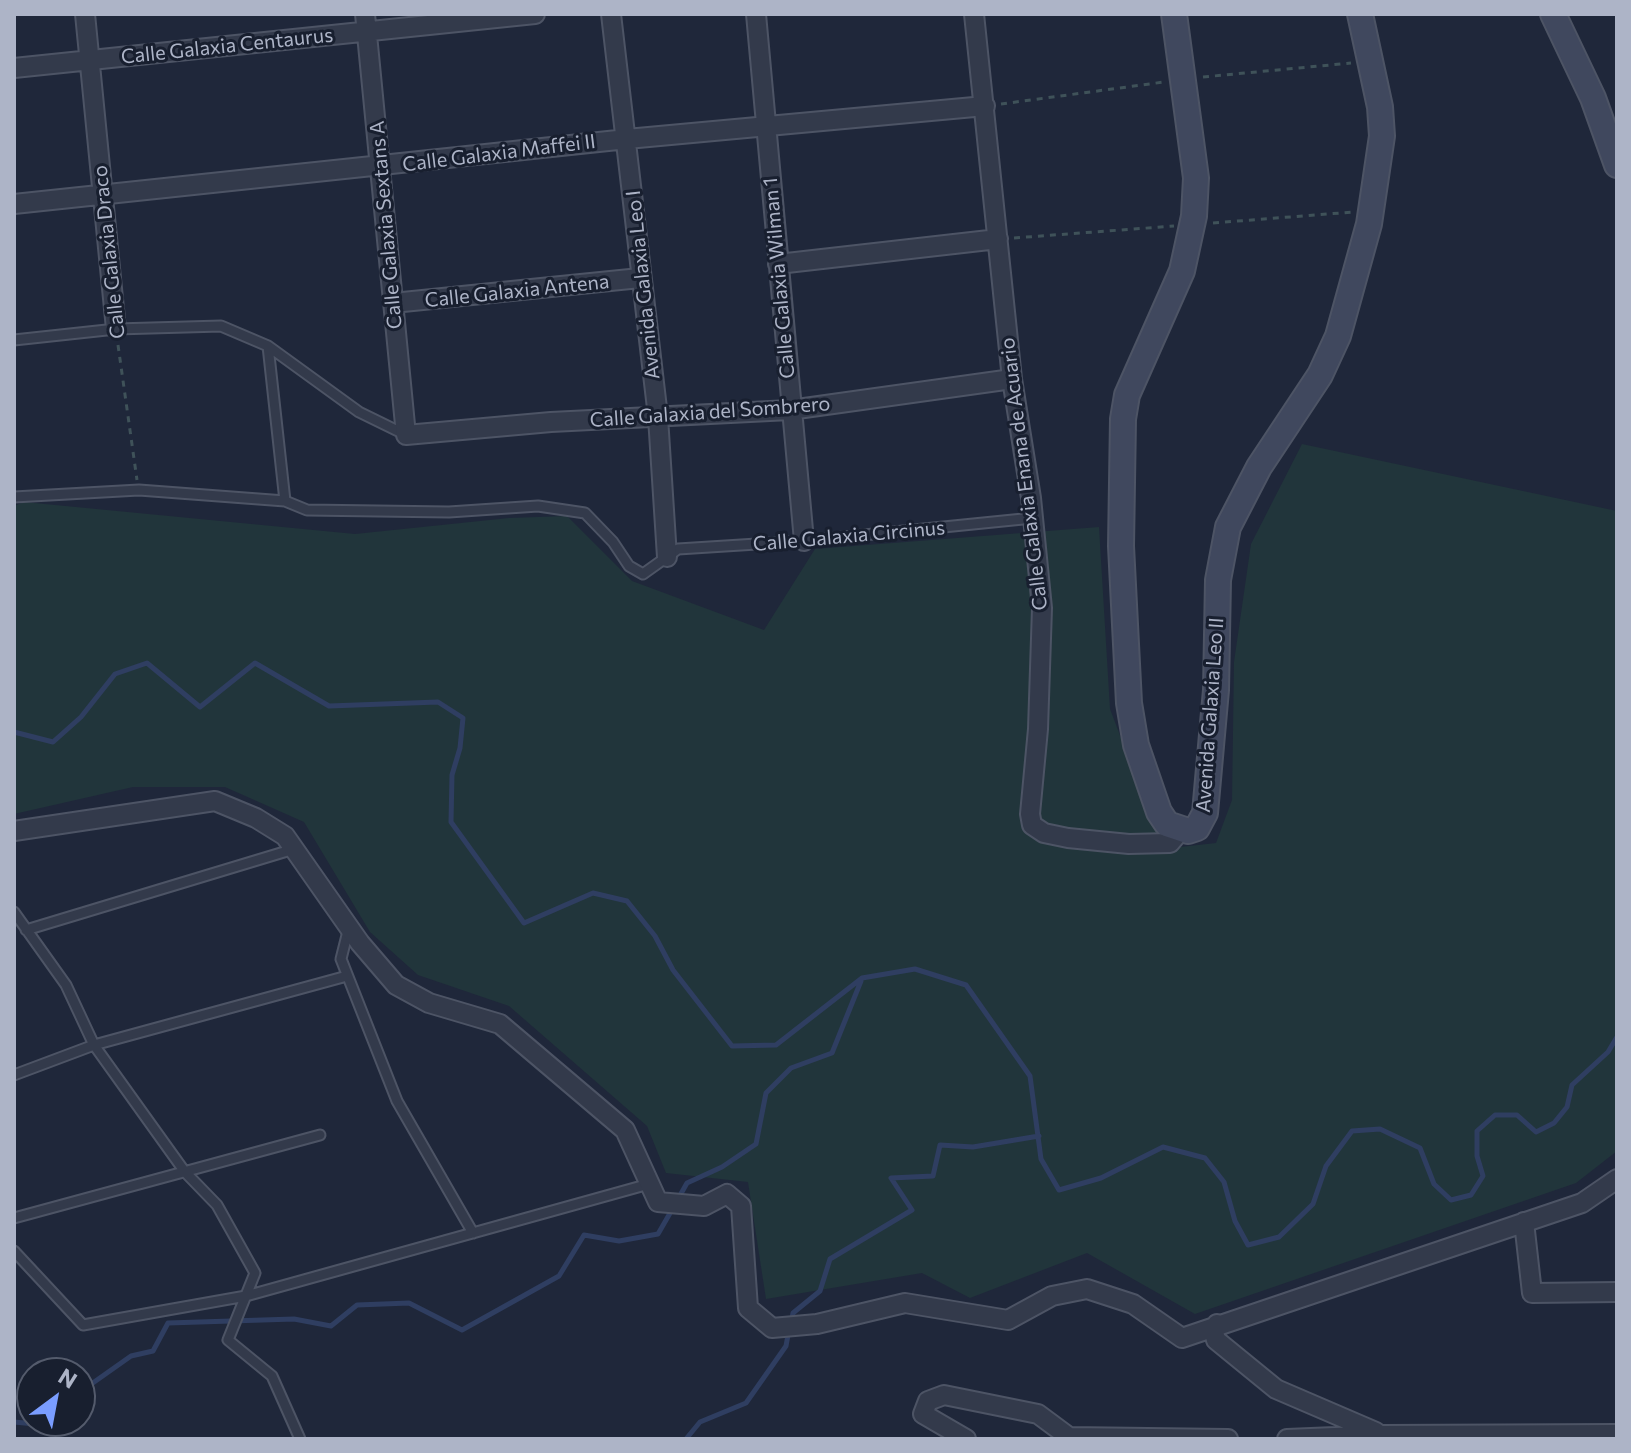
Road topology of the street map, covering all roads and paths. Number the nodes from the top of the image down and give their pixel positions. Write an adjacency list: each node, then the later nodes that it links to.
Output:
1 (85, 14): 10 (street, Calle Galaxia Draco)
2 (535, 14): 9 (street, Calle Galaxia Centaurus)
3 (611, 14): 14 (street, Avenida Galaxia Leo I)
4 (756, 14): 13 (street, Calle Galaxia Wilman 1)
5 (974, 14): 12 (street, Calle Galaxia Enana de Acuario)
6 (1174, 14): 36 (street, Avenida Galaxia Leo II)
7 (1360, 14): 36 (street, Avenida Galaxia Leo II)
8 (1557, 14): 15 (street)
9 (366, 22): 10 (street, Calle Galaxia Centaurus); 16 (street, Calle Galaxia Sextans A)
10 (89, 61): 11 (street, Calle Galaxia Centaurus); 17 (street, Calle Galaxia Draco)
11 (14, 68)
12 (985, 106): 13 (street, Calle Galaxia Maffei II); 19 (street, Calle Galaxia Enana de Acuario)
13 (766, 125): 14 (street, Calle Galaxia Maffei II); 20 (street, Calle Galaxia Wilman 1)
14 (627, 139): 16 (street, Calle Galaxia Maffei II); 21 (street, Avenida Galaxia Leo I)
15 (1614, 151)
16 (380, 167): 17 (street, Calle Galaxia Maffei II); 22 (street, Calle Galaxia Sextans A)
17 (104, 196): 18 (street, Calle Galaxia Maffei II); 23 (street, Calle Galaxia Draco)
18 (14, 204)
19 (998, 239): 20 (street); 26 (street, Calle Galaxia Enana de Acuario)
20 (778, 264): 27 (street, Calle Galaxia Wilman 1)
21 (640, 278): 22 (street, Calle Galaxia Antena); 28 (street, Avenida Galaxia Leo I)
22 (393, 303): 29 (street, Calle Galaxia Sextans A)
23 (116, 329): 24 (lane); 25 (lane); 30 (path, Calle Galaxia Draco)
24 (14, 340)
25 (268, 346): 29 (lane); 32 (lane)
26 (1012, 379): 27 (street, Calle Galaxia del Sombrero); 33 (street, Calle Galaxia Enana de Acuario)
27 (790, 410): 28 (street, Calle Galaxia del Sombrero); 34 (street, Calle Galaxia Wilman 1)
28 (658, 417): 29 (street, Calle Galaxia del Sombrero); 35 (street, Avenida Galaxia Leo I)
29 (406, 435)
30 (139, 490): 31 (lane); 32 (lane)
31 (14, 497)
32 (285, 501): 35 (lane, Calle Galaxia Circinus)
33 (1033, 518): 34 (lane, Calle Galaxia Circinus); 36 (street, Calle Galaxia Enana de Acuario)
34 (804, 541): 35 (lane, Calle Galaxia Circinus)
35 (667, 557)
36 (1181, 830)
37 (14, 831): 38 (street)
38 (294, 849): 40 (street); 41 (lane)
39 (14, 912): 41 (lane)
40 (349, 927): 42 (lane); 48 (street)
41 (26, 930): 43 (lane)
42 (347, 976): 43 (lane); 51 (lane)
43 (94, 1045): 44 (lane); 46 (lane)
44 (14, 1075)
45 (320, 1135): 46 (lane)
46 (185, 1172): 49 (lane); 54 (lane)
47 (1617, 1179): 50 (street)
48 (649, 1184): 51 (lane); 55 (street)
49 (14, 1218)
50 (1524, 1222): 53 (street); 55 (street)
51 (473, 1233): 54 (lane)
52 (14, 1251): 54 (lane)
53 (1617, 1292)
54 (246, 1296): 58 (lane)
55 (1217, 1324): 57 (street)
56 (1617, 1434): 57 (street)
57 (1388, 1437): 61 (street)
58 (300, 1439)
59 (966, 1439): 60 (street)
60 (1228, 1439)
61 (1287, 1439)

